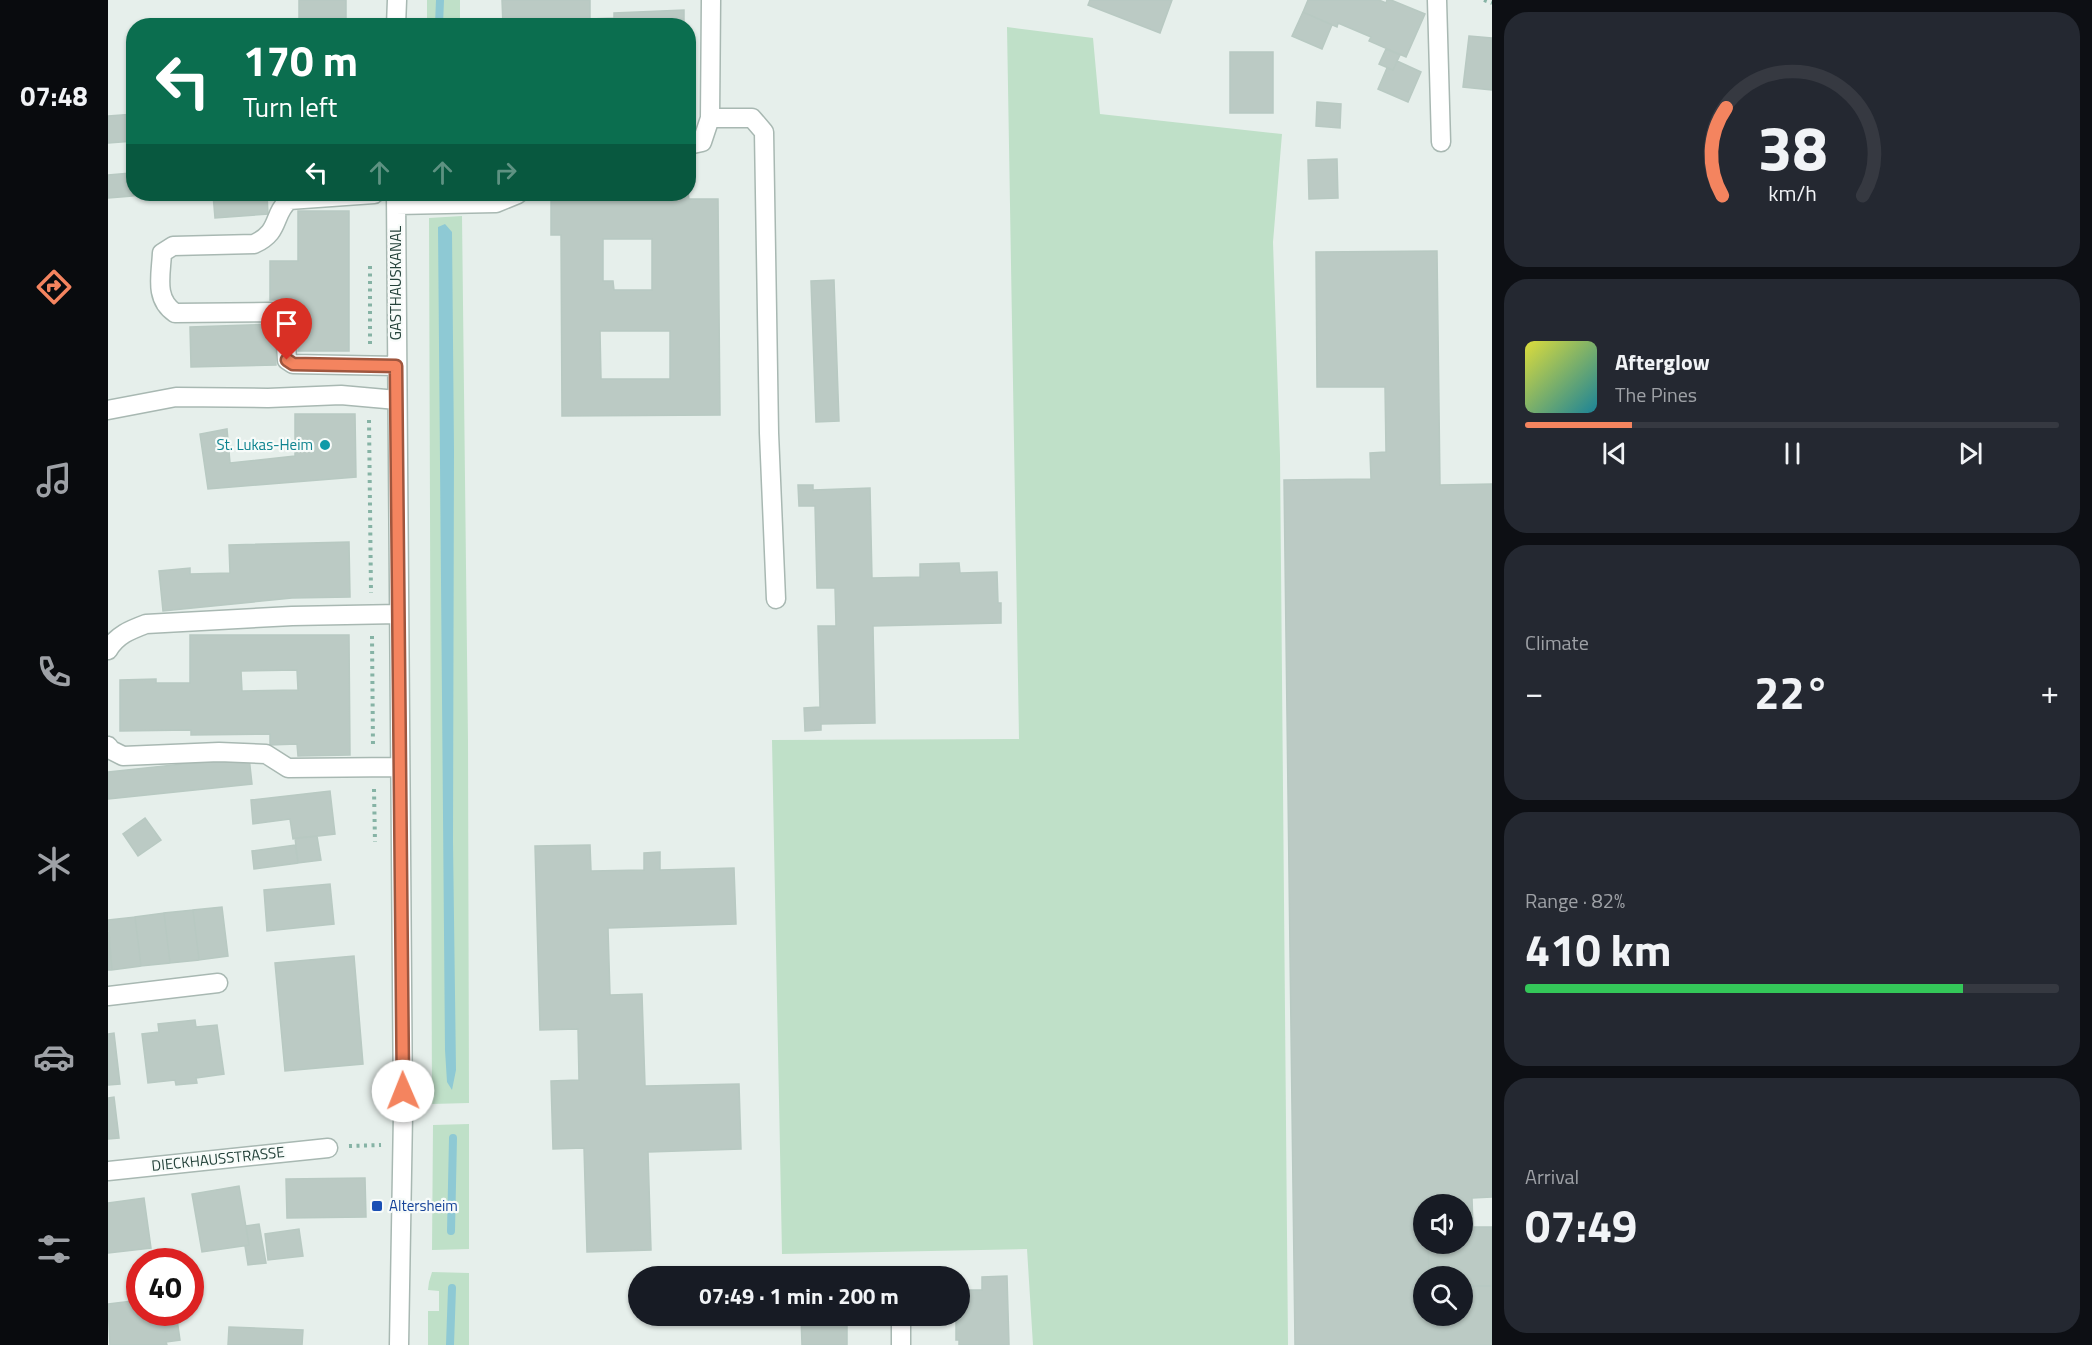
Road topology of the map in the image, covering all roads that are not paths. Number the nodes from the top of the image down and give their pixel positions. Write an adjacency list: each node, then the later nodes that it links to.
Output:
1 (397, 0): 4 (street)
2 (711, 0): 5 (street)
3 (1437, 0): 6 (street)
4 (396, 18)
5 (710, 118): 7 (street); 15 (street)
6 (1442, 142)
7 (696, 143)
8 (288, 201): 12 (street)
9 (396, 201): 12 (street, GASTHAUSKANAL)
10 (446, 201): 11 (street)
11 (501, 201)
12 (396, 366): 13 (street, GASTHAUSKANAL)
13 (397, 400): 14 (street); 16 (street, GASTHAUSKANAL)
14 (108, 410)
15 (776, 599)
16 (399, 614): 17 (street); 19 (street, GASTHAUSKANAL)
17 (108, 650)
18 (108, 746): 19 (street)
19 (400, 767): 25 (street, GASTHAUSKANAL)
20 (218, 983): 21 (street)
21 (108, 996)
22 (328, 1148): 23 (street, DIECKHAUSSTRASSE)
23 (108, 1171)
24 (901, 1326): 26 (street)
25 (399, 1345)
26 (901, 1345)

